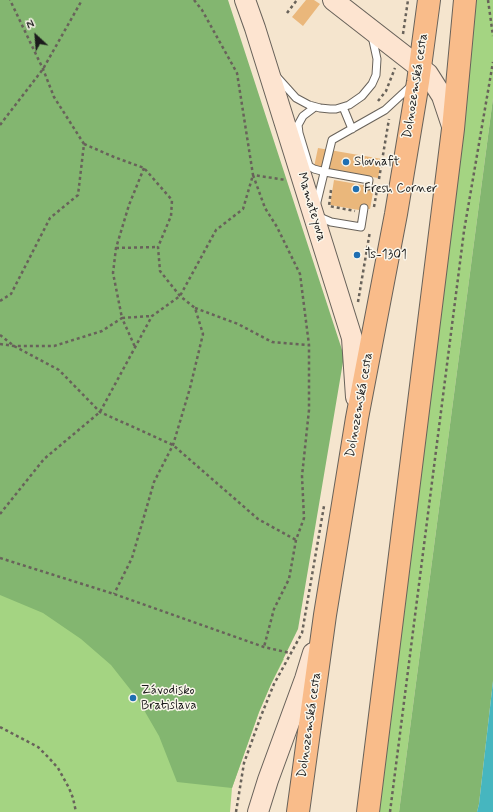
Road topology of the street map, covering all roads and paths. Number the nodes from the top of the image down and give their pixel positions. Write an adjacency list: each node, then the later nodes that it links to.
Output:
1 (10, 0): 15 (path)
2 (82, 0): 15 (path)
3 (194, 0): 25 (path)
4 (245, 0): 14 (street, Mamateyova)
5 (297, 0): 10 (path)
6 (333, 0): 11 (street)
7 (429, 0): 16 (main road, Dolnozemská cesta)
8 (465, 0): 21 (main road)
9 (488, 0): 12 (path)
10 (287, 13)
11 (369, 29): 16 (street); 18 (lane)
12 (493, 36)
13 (493, 62): 60 (path)
14 (266, 64): 17 (lane); 26 (street, Mamateyova)
15 (43, 70): 19 (path); 22 (path)
16 (419, 75): 20 (lane); 21 (street); 44 (main road, Dolnozemská cesta)
17 (315, 107): 18 (lane); 24 (lane)
18 (343, 107): 20 (lane)
19 (0, 125)
20 (352, 129): 24 (lane)
21 (453, 129): 59 (main road)
22 (84, 144): 23 (path); 34 (path)
23 (144, 168): 31 (path); 32 (path)
24 (325, 172): 28 (lane); 30 (lane)
25 (253, 175): 26 (path); 33 (path); 40 (path)
26 (304, 183): 30 (street, Mamateyova)
27 (332, 186): 29 (path)
28 (368, 186)
29 (364, 210): 30 (lane)
30 (314, 215): 44 (street, Mamateyova)
31 (158, 247): 32 (path); 33 (path)
32 (116, 248): 37 (path)
33 (180, 296): 35 (path); 36 (path)
34 (0, 301)
35 (195, 308): 40 (path); 45 (path)
36 (152, 316): 37 (path); 42 (path)
37 (122, 318): 41 (path); 42 (path)
38 (0, 335): 41 (path)
39 (0, 344): 41 (path)
40 (309, 345): 48 (path)
41 (14, 346): 43 (path)
42 (135, 348): 43 (path)
43 (100, 412): 45 (path); 47 (path)
44 (358, 418): 51 (main road, Dolnozemská cesta)
45 (173, 445): 48 (path); 50 (path)
46 (325, 501): 53 (path)
47 (0, 514)
48 (296, 540): 52 (path)
49 (0, 558): 50 (path)
50 (114, 594): 52 (path)
51 (326, 615): 57 (street); 58 (main road, Dolnozemská cesta)
52 (264, 647): 53 (path)
53 (290, 653): 56 (path)
54 (0, 727): 55 (path)
55 (76, 812)
56 (236, 812)
57 (258, 812)
58 (298, 812)
59 (368, 812)
60 (390, 812)

